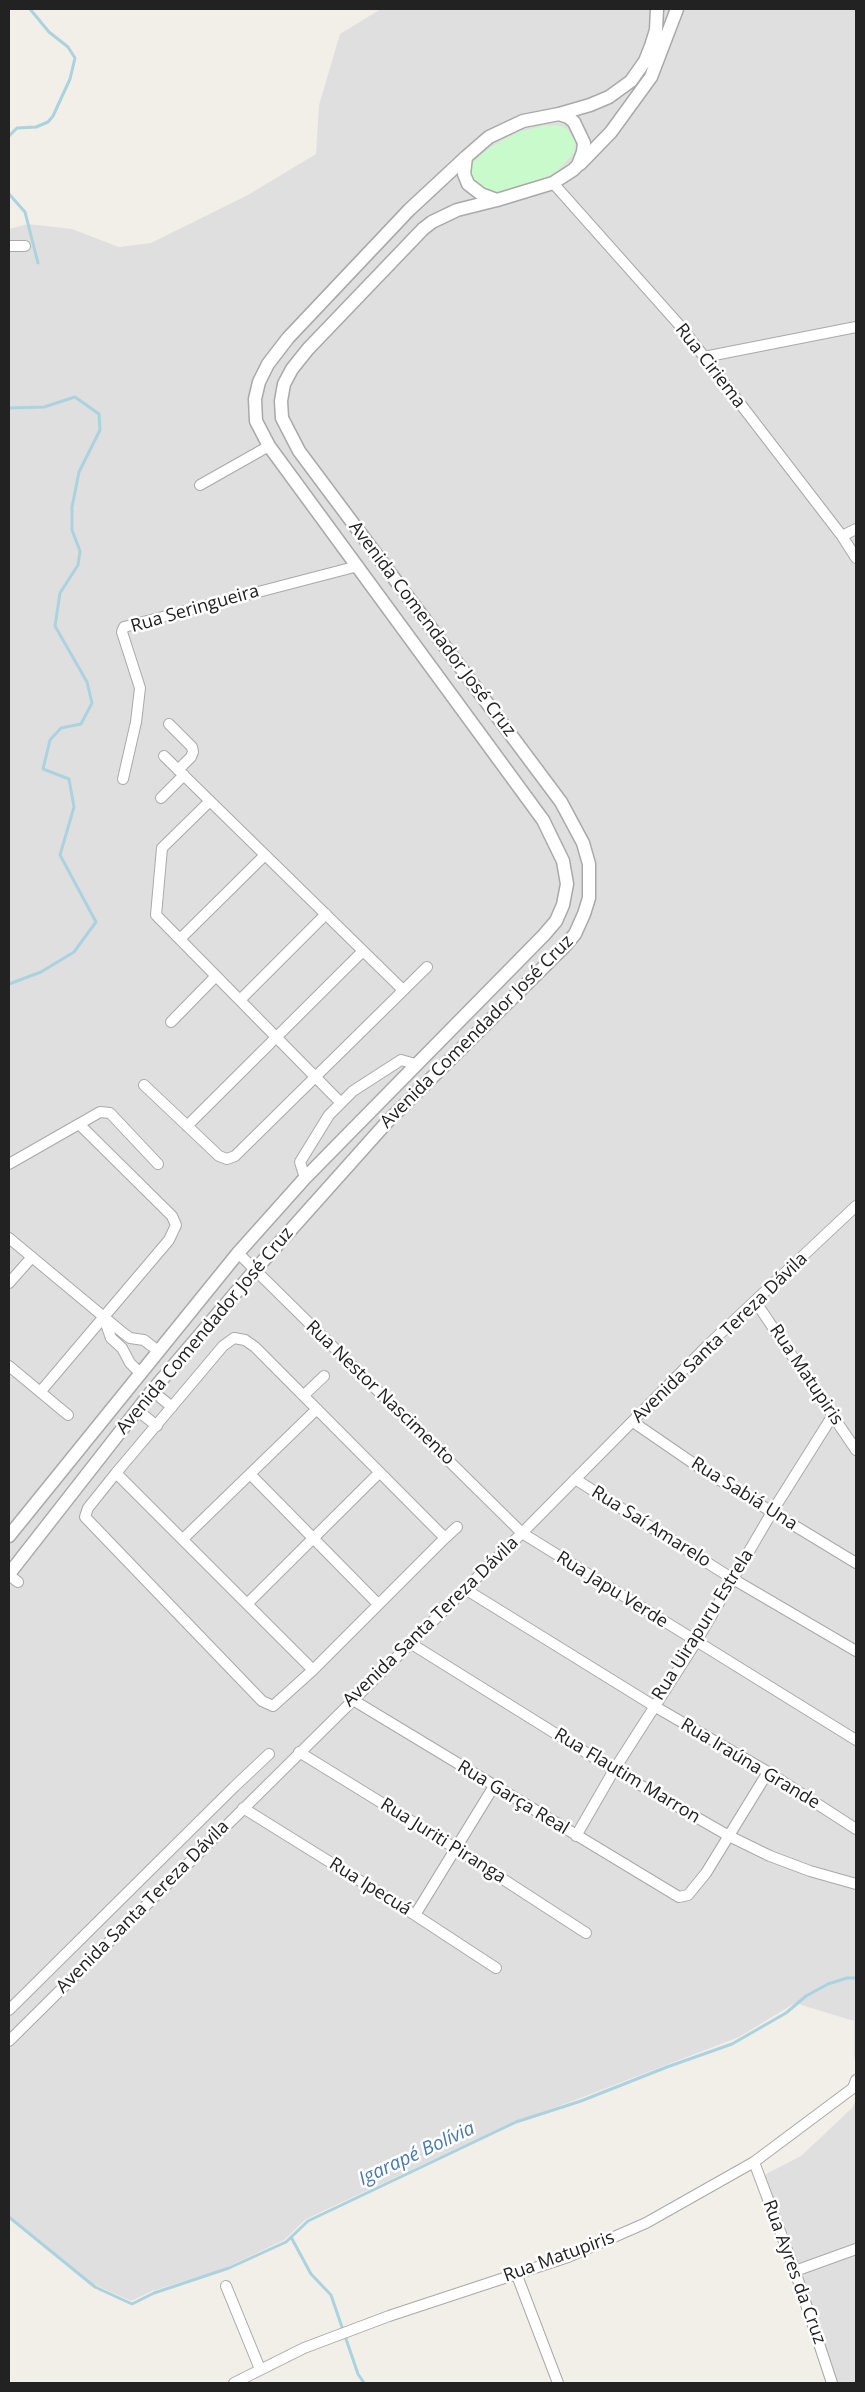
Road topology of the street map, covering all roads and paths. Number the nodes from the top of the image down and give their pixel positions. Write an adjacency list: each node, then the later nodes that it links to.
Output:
1 (657, 9): 3 (street)
2 (676, 9): 5 (street)
3 (559, 114): 4 (street, Avenida Comendador José Cruz); 5 (street)
4 (466, 157): 7 (street); 12 (street, Avenida Comendador José Cruz)
5 (578, 165): 6 (street, Avenida Comendador José Cruz)
6 (553, 183): 7 (street, Avenida Comendador José Cruz); 11 (street, Rua Ciriema)
7 (497, 200): 47 (street, Avenida Comendador José Cruz)
8 (9, 246): 9 (street)
9 (25, 246)
10 (856, 327): 11 (street)
11 (704, 356): 15 (street, Rua Ciriema)
12 (270, 446): 13 (street); 17 (street, Avenida Comendador José Cruz)
13 (200, 485)
14 (856, 529): 15 (street)
15 (842, 536): 16 (street, Rua Ciriema)
16 (856, 558)
17 (358, 566): 21 (street, Rua Seringueira); 34 (street, Avenida Comendador José Cruz)
18 (169, 724): 20 (street)
19 (164, 756): 20 (street)
20 (181, 772): 22 (street); 23 (street)
21 (123, 779)
22 (161, 798)
23 (210, 801): 24 (street); 26 (street)
24 (265, 855): 25 (street); 26 (street)
25 (326, 914): 27 (street); 31 (street)
26 (180, 939): 29 (street)
27 (363, 950): 30 (street); 33 (street)
28 (427, 967): 30 (street)
29 (216, 976): 31 (street); 32 (street)
30 (403, 990): 35 (street)
31 (240, 1000): 33 (street)
32 (171, 1022)
33 (276, 1037): 35 (street); 39 (street)
34 (415, 1064): 37 (street); 42 (street, Avenida Comendador José Cruz)
35 (316, 1077): 37 (street); 39 (street)
36 (144, 1085): 39 (street)
37 (341, 1103): 42 (street)
38 (79, 1124): 40 (street); 41 (street); 50 (street)
39 (187, 1126)
40 (9, 1164)
41 (158, 1164)
42 (305, 1178): 45 (street, Avenida Comendador José Cruz)
43 (856, 1206): 49 (street, Avenida Santa Tereza Dávila)
44 (9, 1238): 46 (street)
45 (238, 1253): 47 (street, Rua Nestor Nascimento); 51 (street, Avenida Comendador José Cruz)
46 (32, 1257): 48 (street); 50 (street)
47 (255, 1270): 60 (street, Avenida Comendador José Cruz); 72 (street, Rua Nestor Nascimento)
48 (9, 1283)
49 (755, 1300): 62 (street, Rua Matupiris); 63 (street, Avenida Santa Tereza Dávila)
50 (104, 1317): 51 (street); 53 (street); 55 (street)
51 (158, 1351): 53 (street, Avenida Comendador José Cruz)
52 (9, 1366): 55 (street)
53 (140, 1373): 73 (street, Avenida Comendador José Cruz)
54 (324, 1376): 56 (street)
55 (41, 1391): 61 (street)
56 (304, 1395): 58 (street); 59 (street)
57 (161, 1398): 58 (street)
58 (172, 1407): 64 (street)
59 (317, 1409): 67 (street); 68 (street)
60 (137, 1410): 64 (street); 78 (street, Avenida Comendador José Cruz)
61 (68, 1415)
62 (832, 1415): 65 (street, Rua Matupiris); 70 (street, Rua Uirapuru Estrela)
63 (633, 1422): 69 (street, Avenida Santa Tereza Dávila); 70 (street, Rua Sabiá Una)
64 (156, 1426): 66 (street)
65 (856, 1450)
66 (116, 1473): 74 (street); 86 (street)
67 (379, 1473): 75 (street); 76 (street)
68 (250, 1474): 74 (street); 75 (street)
69 (575, 1479): 72 (street, Avenida Santa Tereza Dávila); 79 (street, Rua Saí Amarelo)
70 (772, 1512): 77 (street, Rua Sabiá Una); 79 (street, Rua Uirapuru Estrela)
71 (457, 1527): 76 (street)
72 (522, 1533): 80 (street, Avenida Santa Tereza Dávila); 83 (street, Rua Japu Verde)
73 (9, 1536)
74 (184, 1538): 81 (street)
75 (313, 1538): 81 (street); 82 (street)
76 (445, 1538): 82 (street)
77 (856, 1563)
78 (12, 1577)
79 (733, 1579): 83 (street, Rua Uirapuru Estrela); 85 (street, Rua Saí Amarelo)
80 (465, 1589): 84 (street, Avenida Santa Tereza Dávila); 88 (street, Rua Iraúna Grande)
81 (248, 1603): 86 (street)
82 (378, 1604): 86 (street)
83 (696, 1642): 88 (street, Rua Uirapuru Estrela); 89 (street, Rua Japu Verde)
84 (410, 1643): 87 (street, Avenida Santa Tereza Dávila); 92 (street, Rua Flautim Marron)
85 (856, 1651)
86 (313, 1670)
87 (353, 1700): 90 (street, Avenida Santa Tereza Dávila); 94 (street, Rua Garça Real)
88 (654, 1706): 92 (street, Rua Uirapuru Estrela); 93 (street, Rua Iraúna Grande)
89 (856, 1740)
90 (299, 1752): 95 (street, Avenida Santa Tereza Dávila); 99 (street, Rua Juriti Piranga)
91 (269, 1754): 104 (street)
92 (614, 1770): 97 (street, Rua Uirapuru Estrela); 98 (street, Rua Flautim Marron)
93 (768, 1772): 96 (street, Rua Iraúna Grande); 98 (street)
94 (494, 1786): 97 (street, Rua Garça Real); 99 (street)
95 (243, 1808): 101 (street, Rua Ipecuá); 105 (street, Avenida Santa Tereza Dávila)
96 (856, 1829)
97 (576, 1836): 98 (street, Rua Garça Real)
98 (729, 1836): 100 (street, Rua Flautim Marron)
99 (455, 1848): 101 (street); 102 (street, Rua Juriti Piranga)
100 (856, 1884)
101 (415, 1915): 103 (street, Rua Ipecuá)
102 (586, 1933)
103 (496, 1968)
104 (9, 2010)
105 (9, 2040)
106 (855, 2086): 107 (street, Rua Matupiris)
107 (754, 2162): 109 (street, Rua Ayres da Cruz); 110 (street, Rua Matupiris)
108 (856, 2249): 109 (street)
109 (796, 2271): 115 (street, Rua Ayres da Cruz)
110 (516, 2273): 112 (street, Rua Matupiris); 114 (street)
111 (226, 2286): 112 (street)
112 (260, 2369): 113 (street, Rua Matupiris)
113 (234, 2383)
114 (558, 2383)
115 (832, 2383)

